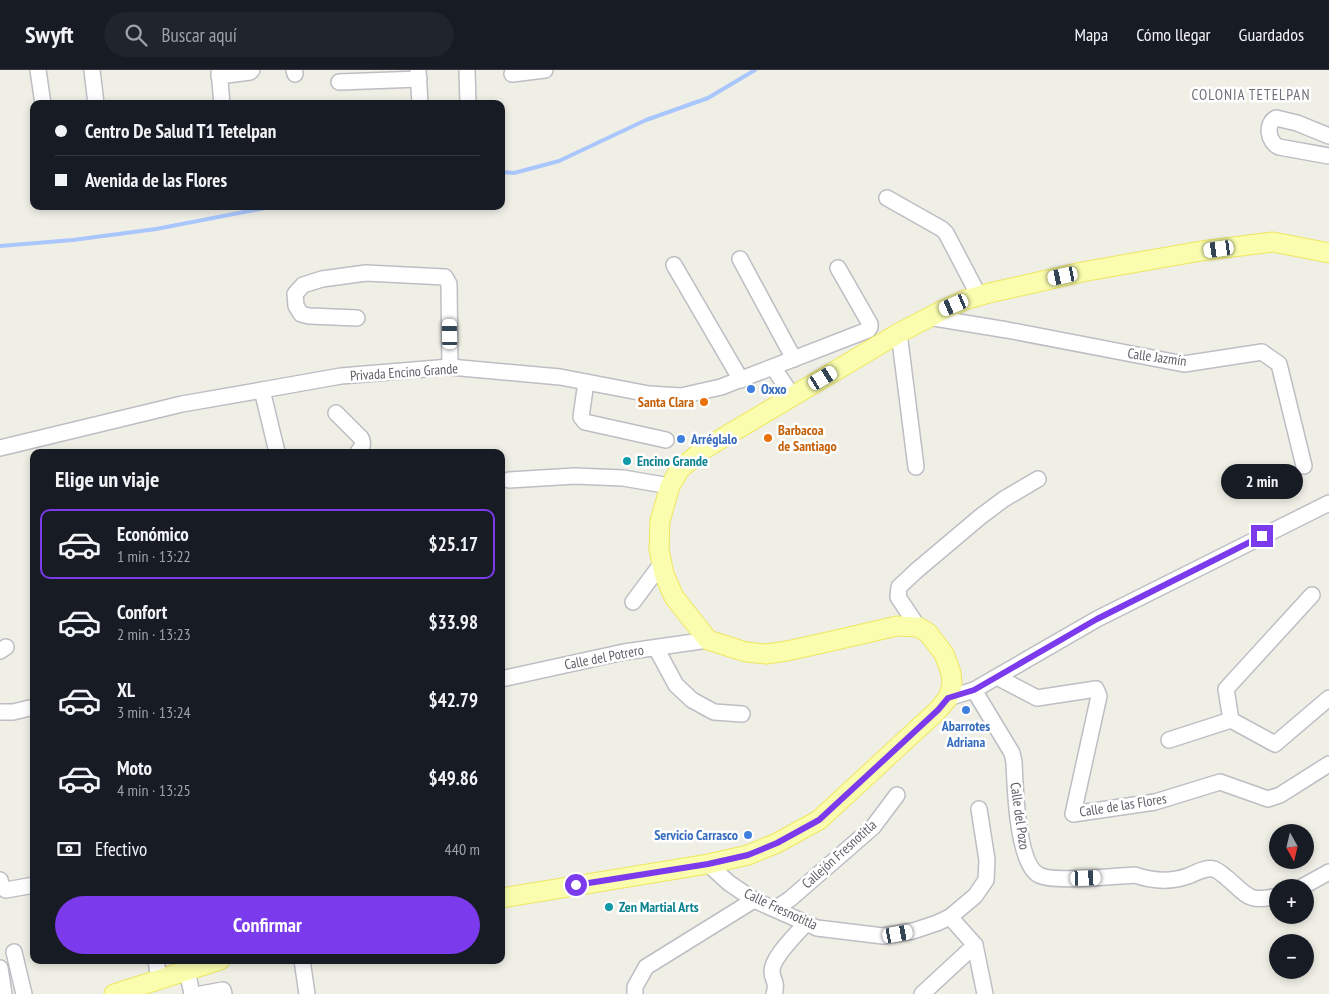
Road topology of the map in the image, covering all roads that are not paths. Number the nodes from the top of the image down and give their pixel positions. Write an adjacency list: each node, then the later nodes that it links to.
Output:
1 (38, 70): 10 (street)
2 (92, 70): 11 (street)
3 (252, 70): 6 (street)
4 (467, 70): 14 (street)
5 (545, 70): 8 (street)
6 (219, 73): 12 (street)
7 (419, 74): 9 (street); 13 (street)
8 (512, 74)
9 (339, 82)
10 (42, 100)
11 (96, 100)
12 (222, 100)
13 (420, 100)
14 (468, 100)
15 (1329, 136): 16 (street)
16 (1329, 156)
17 (887, 198): 22 (street)
18 (1329, 253): 22 (main road)
19 (740, 259): 26 (street)
20 (674, 266): 29 (street)
21 (838, 268): 26 (street, Privada Encino Grande)
22 (979, 296): 24 (main road)
23 (356, 318): 27 (street)
24 (928, 318): 25 (main road); 38 (street, Calle Jazmín)
25 (899, 333): 32 (main road); 39 (street)
26 (794, 359): 28 (street, Privada Encino Grande)
27 (450, 367): 30 (street, Privada Encino Grande); 31 (street, Privada Encino Grande)
28 (773, 367): 29 (street, Privada Encino Grande); 32 (street)
29 (741, 380): 30 (street, Privada Encino Grande)
30 (586, 382): 34 (street)
31 (262, 390): 35 (street, Privada Encino Grande); 36 (street)
32 (793, 396): 42 (main road)
33 (336, 413): 37 (street)
34 (666, 440)
35 (0, 448)
36 (276, 449)
37 (360, 449)
38 (1304, 466)
39 (916, 467)
40 (1038, 479): 47 (street)
41 (509, 480): 42 (street)
42 (670, 486): 44 (main road)
43 (1329, 503): 50 (street)
44 (662, 563): 46 (street); 48 (main road)
45 (1312, 595): 58 (street)
46 (633, 602)
47 (918, 627): 48 (main road); 53 (main road)
48 (708, 640): 49 (street, Calle del Potrero)
49 (656, 648): 51 (street, Calle del Potrero); 57 (street)
50 (997, 677): 52 (street); 60 (street, Calle de las Flores)
51 (505, 678)
52 (974, 690): 53 (street); 69 (street, Calle del Pozo)
53 (948, 698): 63 (main road)
54 (1329, 698): 58 (street)
55 (30, 708): 56 (street)
56 (0, 712)
57 (742, 714)
58 (1231, 720): 59 (street)
59 (1169, 740)
60 (1329, 764)
61 (898, 795): 71 (street, Callejón Fresnotitla)
62 (979, 809): 72 (street, Calle Fresnotitla)
63 (708, 864): 68 (main road); 70 (street, Calle Fresnotitla)
64 (1329, 872): 66 (street)
65 (0, 880): 67 (street)
66 (1314, 880)
67 (30, 886)
68 (505, 897)
69 (1269, 898)
70 (754, 900): 71 (street, Calle Fresnotitla); 89 (street)
71 (775, 909): 73 (street, Calle Fresnotitla)
72 (950, 917): 73 (street, Calle Fresnotitla); 74 (street)
73 (806, 923): 90 (street)
74 (975, 945): 91 (street); 92 (street)
75 (14, 952): 83 (street)
76 (155, 964): 81 (street)
77 (207, 964): 80 (main road)
78 (303, 964): 88 (street)
79 (0, 968): 82 (street)
80 (187, 970): 81 (main road); 85 (street)
81 (151, 985): 84 (main road)
82 (4, 994)
83 (24, 994)
84 (114, 994)
85 (192, 994)
86 (201, 994): 87 (street)
87 (224, 994)
88 (307, 994)
89 (635, 994)
90 (774, 994)
91 (922, 994)
92 (985, 994)

